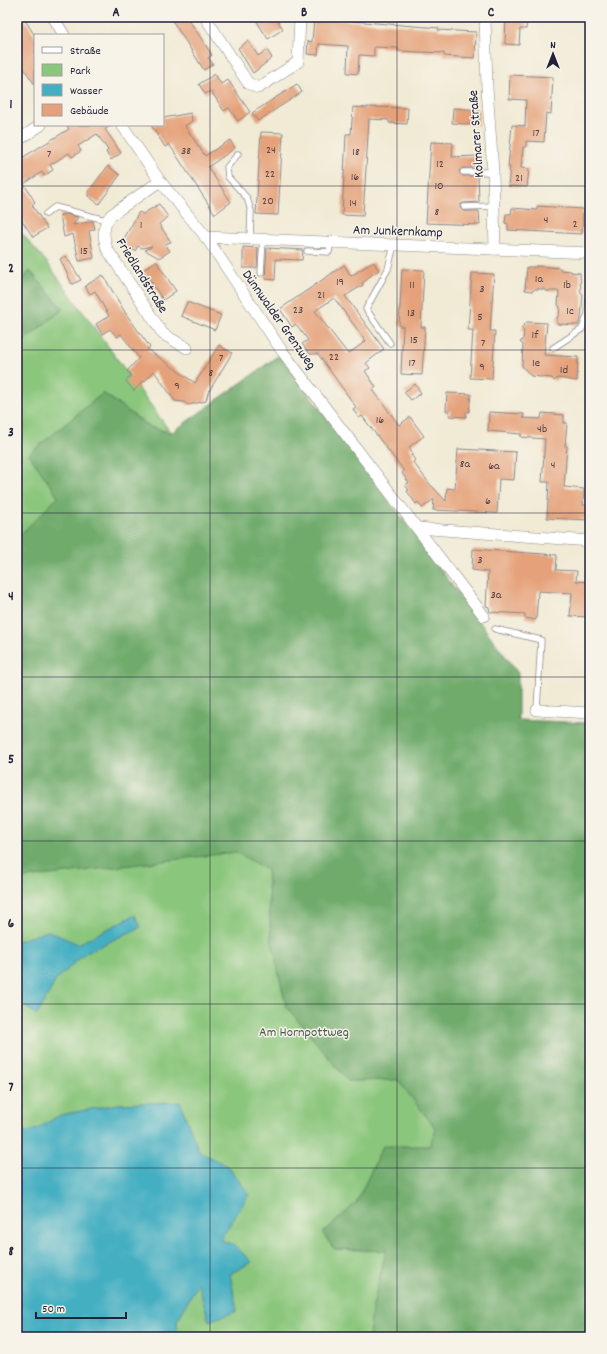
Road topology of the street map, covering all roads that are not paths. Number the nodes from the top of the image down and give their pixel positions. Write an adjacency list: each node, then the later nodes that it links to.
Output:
1 (53, 17): 5 (street)
2 (205, 17): 3 (street)
3 (300, 17)
4 (485, 17): 11 (street, Kolmarer Straße)
5 (63, 34)
6 (40, 126): 8 (street)
7 (123, 126): 12 (street, Dünnwalder Grenzweg)
8 (17, 141)
9 (238, 154): 18 (lane)
10 (463, 172): 11 (lane)
11 (493, 172): 13 (street, Kolmarer Straße)
12 (160, 181): 16 (street); 17 (street, Dünnwalder Grenzweg)
13 (494, 206): 14 (lane); 22 (street, Kolmarer Straße)
14 (464, 207)
15 (46, 214): 16 (lane)
16 (106, 220): 28 (street, Friedlandstraße)
17 (205, 237): 18 (street, Am Junkernkamp); 30 (street, Dünnwalder Grenzweg)
18 (250, 239): 19 (street, Am Junkernkamp)
19 (263, 239): 20 (street, Am Junkernkamp); 26 (lane)
20 (331, 242): 21 (street, Am Junkernkamp); 23 (lane)
21 (394, 245): 22 (street, Am Junkernkamp); 27 (lane)
22 (495, 249): 24 (street, Am Junkernkamp)
23 (307, 252)
24 (590, 253)
25 (590, 265): 29 (lane)
26 (261, 273)
27 (390, 343)
28 (187, 348)
29 (553, 348)
30 (416, 528): 31 (street); 32 (street, Dünnwalder Grenzweg)
31 (590, 541)
32 (484, 616)
33 (495, 629): 34 (lane)
34 (537, 710): 35 (street)
35 (590, 713)

